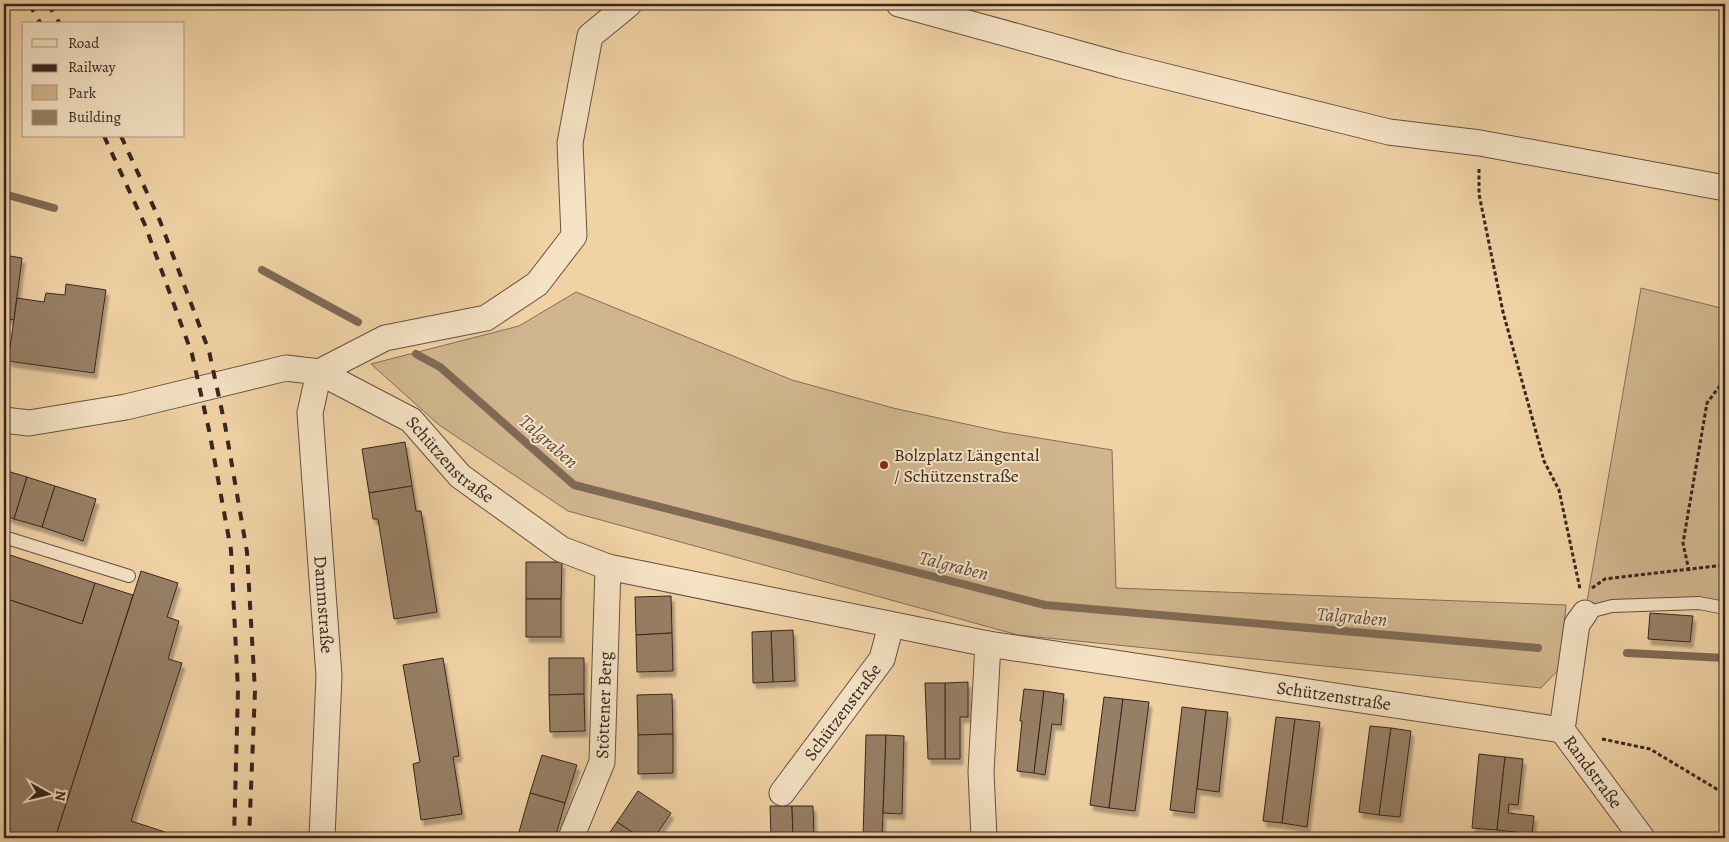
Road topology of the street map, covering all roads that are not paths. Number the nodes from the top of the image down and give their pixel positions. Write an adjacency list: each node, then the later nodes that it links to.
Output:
1 (629, 4): 4 (street)
2 (900, 4): 3 (street)
3 (1725, 188)
4 (319, 372): 5 (street, Schützenstraße); 7 (street, Schützenstraße); 16 (street, Dammstraße)
5 (4, 420)
6 (4, 536): 8 (lane)
7 (608, 568): 11 (street, Schützenstraße); 17 (street, Stöttener Berg)
8 (129, 576)
9 (1583, 604): 10 (lane); 13 (street)
10 (1725, 608)
11 (891, 624): 12 (street, Schützenstraße); 14 (street, Schützenstraße)
12 (988, 644): 13 (street, Schützenstraße); 15 (street)
13 (1562, 730): 18 (street, Randstraße)
14 (782, 793)
15 (978, 833)
16 (322, 838)
17 (570, 838)
18 (1642, 838)

